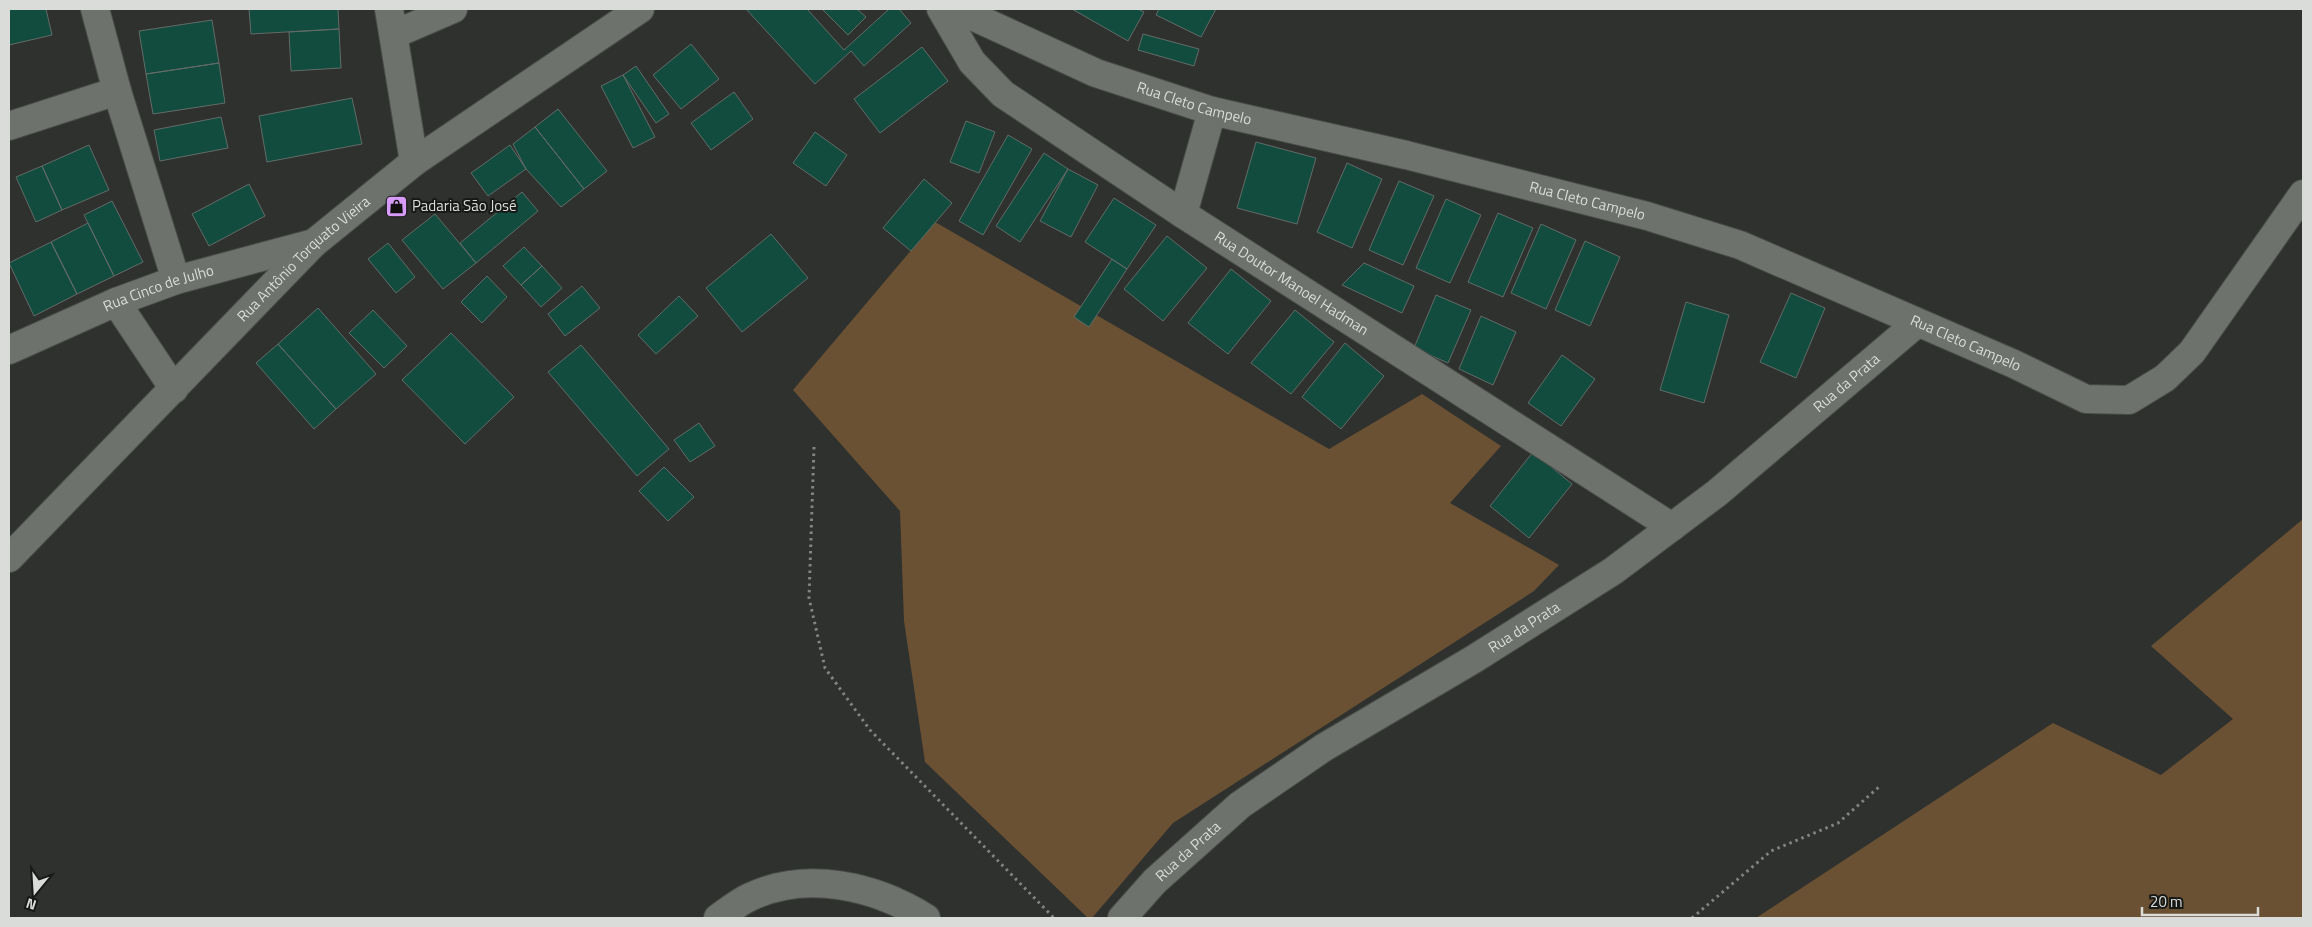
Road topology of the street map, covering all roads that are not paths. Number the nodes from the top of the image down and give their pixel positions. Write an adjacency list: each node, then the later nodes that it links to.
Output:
1 (95, 9): 7 (street)
2 (453, 9): 6 (street)
3 (640, 9): 10 (street, Rua Antônio Torquato Vieira)
4 (941, 9): 12 (street, Rua Doutor Manoel Hadman)
5 (957, 9): 8 (street, Rua Cleto Campelo)
6 (392, 21): 10 (street)
7 (117, 91): 9 (street); 14 (street)
8 (1212, 111): 12 (street); 16 (street, Rua Cleto Campelo)
9 (9, 126)
10 (414, 162): 13 (street, Rua Antônio Torquato Vieira)
11 (2303, 194): 16 (street, Rua Cleto Campelo)
12 (1183, 214): 19 (street, Rua Doutor Manoel Hadman)
13 (314, 242): 14 (street, Rua Cinco de Julho); 18 (street, Rua Antônio Torquato Vieira)
14 (176, 280): 15 (street, Rua Cinco de Julho)
15 (116, 302): 17 (street, Rua Cinco de Julho); 18 (street)
16 (1917, 323): 19 (street, Rua da Prata)
17 (9, 350)
18 (174, 389): 20 (street, Rua Antônio Torquato Vieira)
19 (1672, 527): 23 (street, Rua da Prata)
20 (9, 558)
21 (718, 918): 22 (street)
22 (926, 918)
23 (1122, 918)

